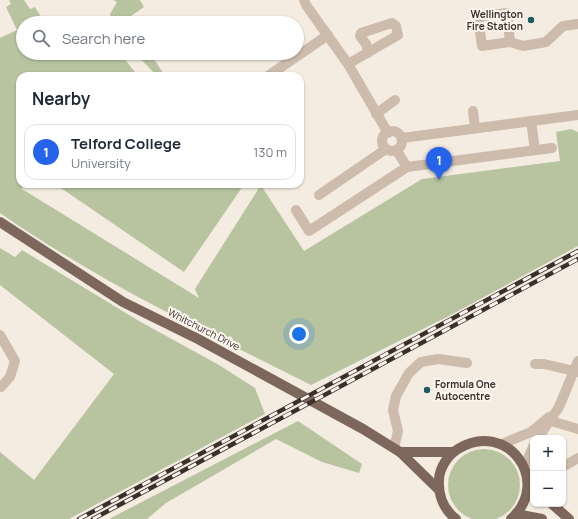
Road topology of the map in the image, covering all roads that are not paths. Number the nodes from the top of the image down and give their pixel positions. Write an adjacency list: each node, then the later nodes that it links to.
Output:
1 (304, 0): 3 (street)
2 (578, 24): 4 (street)
3 (328, 35): 5 (street); 8 (street)
4 (510, 42)
5 (304, 51)
6 (368, 53): 8 (street)
7 (291, 60): 9 (street)
8 (348, 64): 12 (street)
9 (274, 72)
10 (396, 100): 12 (street)
11 (473, 110): 15 (street)
12 (376, 114): 16 (street)
13 (578, 115): 14 (street)
14 (530, 121): 15 (street); 20 (street)
15 (475, 128): 17 (street)
16 (388, 133): 17 (street); 19 (street)
17 (402, 138): 21 (street)
18 (552, 148): 20 (street)
19 (386, 149): 21 (street); 23 (street)
20 (535, 150): 22 (street)
21 (397, 151): 22 (street)
22 (407, 167): 24 (street)
23 (319, 195)
24 (296, 210)
25 (0, 222): 27 (main road, Whitchurch Drive)
26 (0, 226): 27 (street)
27 (11, 230): 38 (main road, Whitchurch Drive)
28 (0, 334): 32 (street)
29 (467, 363): 38 (street)
30 (535, 364): 31 (street)
31 (577, 368): 33 (street)
32 (1, 387)
33 (559, 407): 34 (street); 37 (street)
34 (552, 421): 35 (street); 36 (street)
35 (577, 427)
36 (540, 435)
37 (502, 444): 39 (main road); 43 (main road)
38 (397, 450): 39 (main road, Whitchurch Drive); 45 (main road, Whitchurch Drive)
39 (452, 452): 45 (main road)
40 (530, 454): 43 (street)
41 (578, 458): 42 (street)
42 (566, 465)
43 (524, 467): 44 (main road)
44 (530, 482): 47 (main road)
45 (439, 490): 48 (main road)
46 (555, 507): 50 (main road)
47 (514, 517): 49 (main road)
48 (456, 519)
49 (542, 519)
50 (569, 519)

